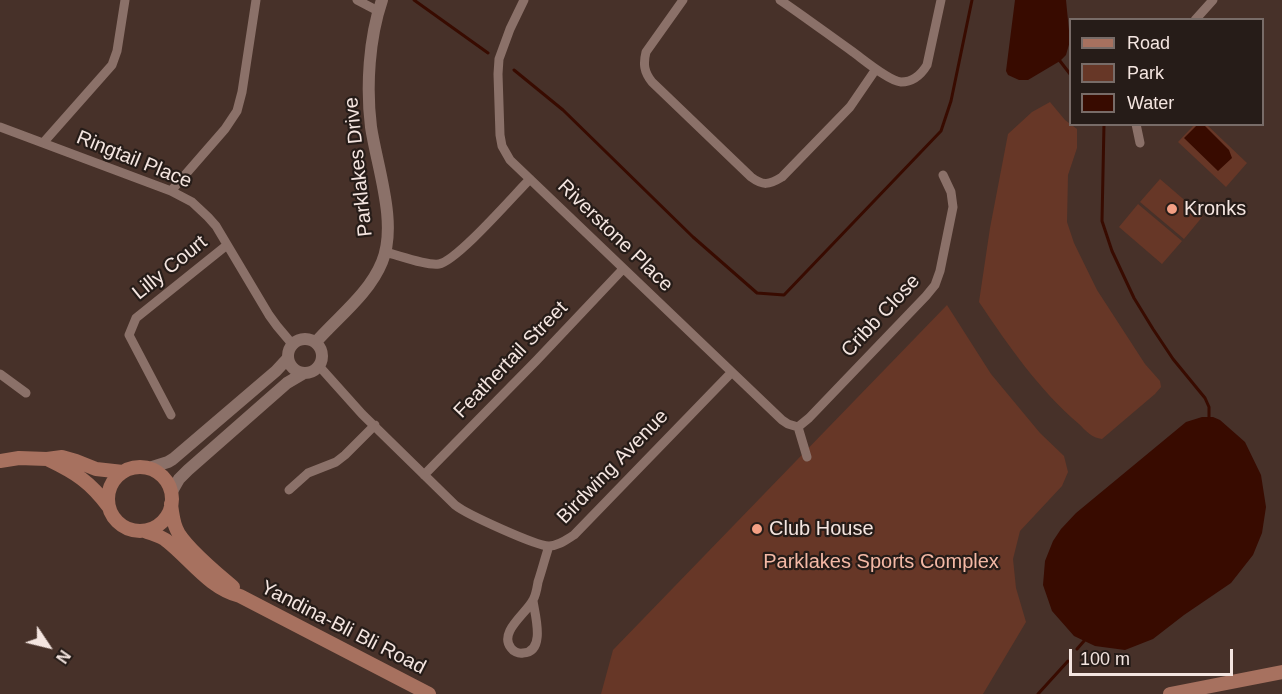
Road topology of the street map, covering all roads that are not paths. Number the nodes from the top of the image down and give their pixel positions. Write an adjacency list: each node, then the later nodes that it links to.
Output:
1 (125, 0): 14 (street)
2 (256, 0): 18 (street)
3 (357, 0): 9 (street)
4 (524, 0): 17 (street, Riverstone Place)
5 (683, 0): 11 (street)
6 (780, 0): 11 (street)
7 (941, 0): 11 (street)
8 (1213, 0): 10 (street)
9 (380, 5): 20 (street, Parklakes Drive)
10 (1197, 18)
11 (876, 69)
12 (1136, 126): 15 (street)
13 (0, 127): 14 (street, Ringtail Place)
14 (43, 143): 18 (street, Ringtail Place)
15 (1140, 143)
16 (943, 175): 32 (street, Cribb Close)
17 (530, 179): 20 (street); 21 (street, Riverstone Place)
18 (171, 191): 19 (street, Ringtail Place)
19 (227, 245): 23 (street, Ringtail Place); 30 (street, Lilly Court)
20 (385, 252): 22 (street, Parklakes Drive)
21 (623, 269): 26 (street, Riverstone Place); 38 (street, Feathertail Street)
22 (316, 342): 23 (street); 25 (street)
23 (293, 345): 24 (street)
24 (288, 358): 27 (street); 36 (street)
25 (319, 366): 27 (street); 31 (street, Birdwing Avenue)
26 (731, 372): 32 (street, Riverstone Place); 43 (street, Birdwing Avenue)
27 (304, 373): 40 (street)
28 (0, 374): 29 (street)
29 (26, 393)
30 (171, 415)
31 (375, 425): 38 (street, Birdwing Avenue); 39 (street)
32 (798, 427): 33 (street)
33 (807, 457)
34 (47, 459): 35 (main road); 37 (main road); 41 (main road)
35 (0, 461)
36 (149, 468): 37 (main road); 40 (main road)
37 (123, 472): 41 (main road)
38 (424, 475): 43 (street, Birdwing Avenue)
39 (290, 490)
40 (171, 498): 42 (main road); 44 (main road)
41 (109, 507): 42 (main road)
42 (145, 531): 44 (main road, Yandina-Bli Bli Road)
43 (549, 546): 45 (street)
44 (240, 596): 47 (main road, Yandina-Bli Bli Road)
45 (533, 601): 45 (street)
46 (1282, 672): 48 (main road)
47 (429, 694)
48 (1170, 694)

